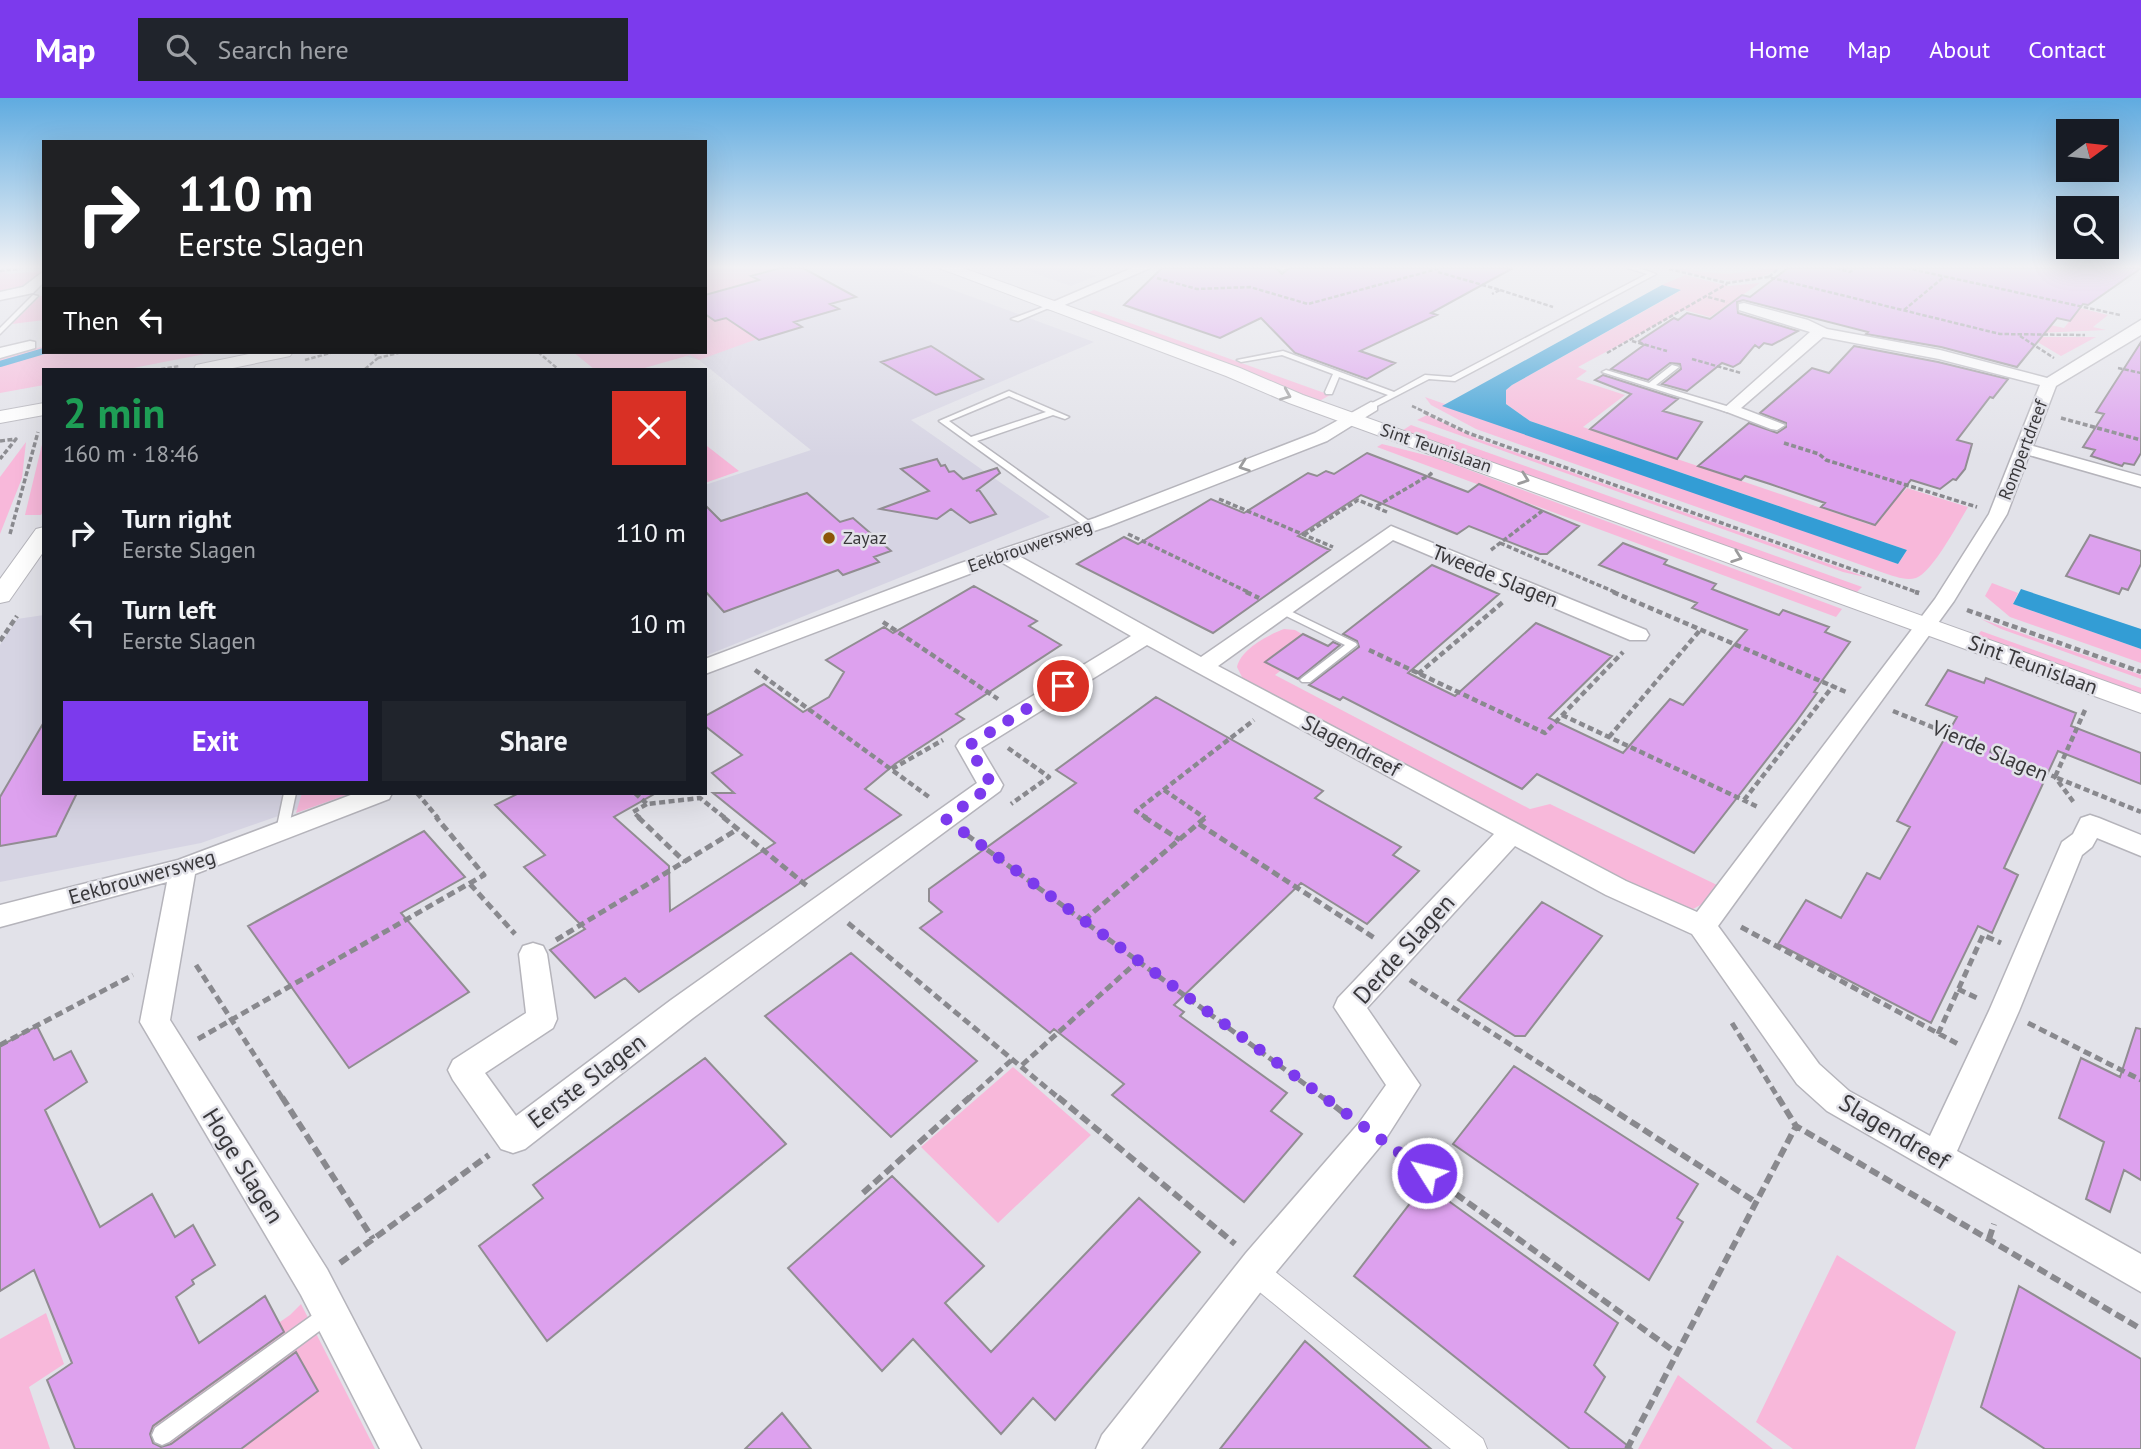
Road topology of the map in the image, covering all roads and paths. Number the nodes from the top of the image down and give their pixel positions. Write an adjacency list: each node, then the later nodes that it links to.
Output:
1 (1131, 331): 44 (street, Sint Teunislaan, one-way to 44)
2 (1150, 331): 22 (street, Sint Teunislaan)
3 (1544, 331): 30 (lane)
4 (1646, 331): 10 (path)
5 (1819, 331): 8 (street)
6 (1997, 331): 9 (path)
7 (2131, 331): 11 (street, Rompertdreef)
8 (1823, 333): 31 (street); 33 (street)
9 (2019, 336): 11 (path); 28 (path)
10 (1631, 340): 13 (path); 29 (path)
11 (2118, 342): 28 (street, Rompertdreef)
12 (30, 345): 14 (street)
13 (1671, 352)
14 (0, 353)
15 (274, 354): 24 (street)
16 (295, 354): 25 (street)
17 (375, 354): 21 (path)
18 (394, 354): 21 (path)
19 (540, 354): 27 (path)
20 (1684, 356): 31 (path)
21 (378, 358): 26 (path)
22 (1241, 360): 32 (street, Sint Teunislaan); 32 (lane)
23 (1675, 367): 34 (lane)
24 (208, 368)
25 (237, 368)
26 (366, 368)
27 (557, 368)
28 (2071, 370): 33 (street, Rompertdreef)
29 (1606, 372): 34 (lane)
30 (1428, 377): 35 (lane)
31 (1763, 380): 38 (street)
32 (1333, 382): 35 (street, Sint Teunislaan)
33 (2049, 383): 40 (street, Rompertdreef)
34 (1650, 386): 38 (lane)
35 (1383, 400): 44 (street, Eekbrouwersweg); 71 (street, Sint Teunislaan); 71 (path)
36 (42, 401): 37 (street)
37 (0, 408)
38 (1730, 410): 45 (street)
39 (1054, 412): 42 (lane); 46 (lane); 46 (lane)
40 (2038, 412): 47 (path); 49 (street, Rompertdreef)
41 (0, 416): 43 (street)
42 (1065, 416)
43 (42, 417): 61 (path)
44 (1351, 419): 53 (street, Eekbrouwersweg, one-way to 53); 71 (street, Sint Teunislaan, one-way to 71)
45 (1777, 425): 56 (path)
46 (972, 440): 57 (lane)
47 (2141, 440)
48 (0, 441): 50 (path)
49 (2026, 449): 52 (street); 56 (street, Rompertdreef)
50 (0, 459)
51 (1419, 468): 54 (path)
52 (2141, 482)
53 (1189, 487): 57 (street, Eekbrouwersweg); 59 (path)
54 (1375, 507): 58 (path); 59 (path)
55 (1543, 510): 62 (path)
56 (1998, 514): 71 (street, Rompertdreef)
57 (1096, 524): 63 (street, Eekbrouwersweg); 69 (path)
58 (1391, 533): 64 (street); 65 (street, Tweede Slagen)
59 (1304, 535): 64 (path)
60 (42, 537): 67 (street)
61 (5, 542)
62 (1500, 543): 65 (path); 70 (path, Vierde Slagen)
63 (1004, 556): 68 (street, Eekbrouwersweg); 74 (street, Slagendreef)
64 (1357, 557): 69 (street)
65 (1470, 565): 66 (street, Tweede Slagen)
66 (1520, 586): 73 (street, Tweede Slagen); 80 (path)
67 (0, 596)
68 (861, 607): 76 (street, Eekbrouwersweg); 88 (path)
69 (1282, 610): 75 (lane); 78 (street)
70 (1661, 612): 72 (path, Vierde Slagen); 73 (path)
71 (1936, 613): 79 (path); 82 (street, Sint Teunislaan); 84 (street); 85 (street, Sint Teunislaan)
72 (1701, 629): 83 (path, Vierde Slagen); 90 (path)
73 (1639, 635): 89 (path)
74 (1146, 636): 78 (street, Slagendreef); 88 (street)
75 (1352, 645): 80 (path); 81 (lane)
76 (734, 655): 77 (street, Eekbrouwersweg); 92 (path)
77 (707, 666)
78 (1202, 667): 108 (street, Slagendreef)
79 (2141, 671)
80 (1418, 674): 89 (path)
81 (1306, 680)
82 (2141, 683)
83 (1833, 686): 84 (path, Vierde Slagen); 99 (path)
84 (1872, 702): 93 (path, Vierde Slagen); 103 (street)
85 (2141, 704)
86 (2085, 709): 93 (path)
87 (1246, 711): 94 (path)
88 (1019, 713): 91 (street)
89 (1562, 715): 90 (path)
90 (1609, 737): 99 (path)
91 (968, 746): 92 (path); 102 (street, Eerste Slagen)
92 (892, 769): 102 (path)
93 (2056, 777): 101 (path); 105 (path, Vierde Slagen)
94 (1164, 790): 104 (path); 109 (path)
95 (290, 795): 107 (lane)
96 (375, 795): 107 (street, Eekbrouwersweg)
97 (418, 795): 113 (path)
98 (637, 795): 100 (path)
99 (1744, 800): 103 (path)
100 (647, 804): 106 (path); 111 (path)
101 (2141, 812)
102 (949, 817): 114 (street, Eerste Slagen); 117 (path)
103 (1783, 819): 116 (street)
104 (1199, 824): 109 (path); 121 (path)
105 (2090, 824): 110 (street); 119 (street)
106 (738, 830): 111 (path); 114 (path)
107 (282, 831): 112 (street, Eekbrouwersweg)
108 (1513, 831): 116 (street, Slagendreef); 121 (street, Derde Slagen)
109 (1180, 840): 117 (path)
110 (2141, 846)
111 (685, 862): 118 (path)
112 (183, 869): 115 (street, Eekbrouwersweg); 120 (street, Hoge Slagen)
113 (470, 884): 118 (path); 126 (path)
114 (825, 904): 130 (path); 136 (street, Eerste Slagen)
115 (0, 916)
116 (1708, 919): 127 (path); 137 (street, Slagendreef)
117 (1084, 920): 122 (path)
118 (533, 954): 136 (street, Eerste Slagen)
119 (2027, 956): 123 (path); 125 (street)
120 (167, 957): 126 (path); 128 (path); 129 (street, Hoge Slagen)
121 (1392, 959): 135 (street, Derde Slagen); 139 (path)
122 (1138, 961): 132 (path); 135 (path)
123 (1958, 989): 125 (path); 127 (path)
124 (1724, 1012): 134 (path)
125 (2004, 1012): 131 (street); 133 (path)
126 (229, 1021): 129 (path); 140 (path)
127 (1938, 1034): 131 (path)
128 (0, 1045)
129 (173, 1053): 143 (street, Hoge Slagen)
130 (1014, 1058): 132 (path); 138 (path)
131 (1983, 1058): 137 (street)
132 (1022, 1065): 141 (path)
133 (2141, 1080)
134 (1796, 1126): 139 (path); 145 (path)
135 (1371, 1133): 141 (street, Derde Slagen); 146 (path)
136 (513, 1138): 140 (path)
137 (1937, 1158): 142 (street, Slagendreef)
138 (863, 1193)
139 (1754, 1200): 146 (path)
140 (373, 1239): 143 (path)
141 (1257, 1268): 149 (street, Derde Slagen); 150 (street)
142 (2141, 1274)
143 (314, 1282): 144 (street, Hoge Slagen)
144 (330, 1313): 147 (lane); 148 (street, Hoge Slagen)
145 (2141, 1329)
146 (1678, 1354): 151 (path)
147 (162, 1435)
148 (401, 1449)
149 (1116, 1449)
150 (1473, 1449)
151 (1627, 1449)

